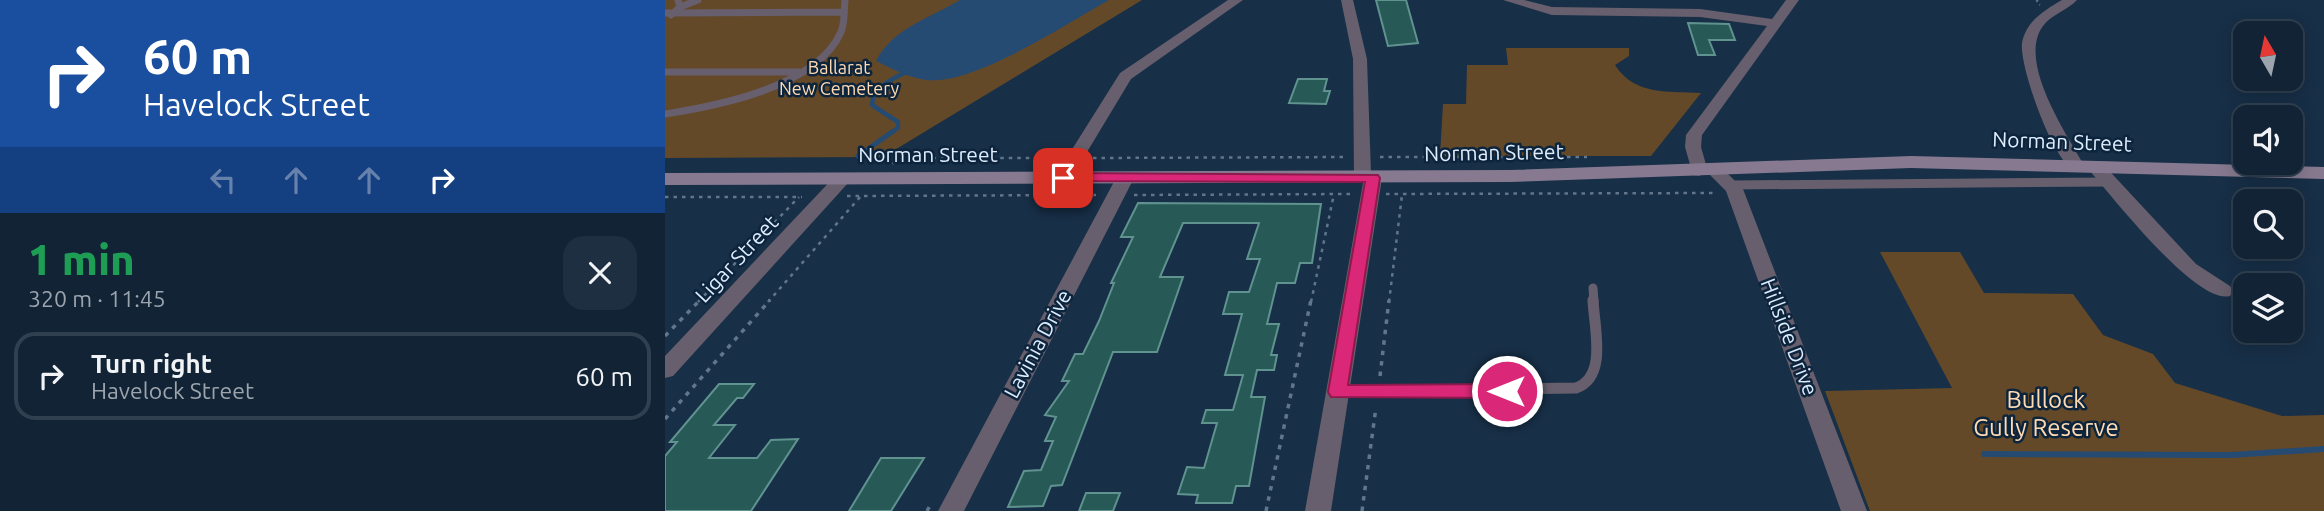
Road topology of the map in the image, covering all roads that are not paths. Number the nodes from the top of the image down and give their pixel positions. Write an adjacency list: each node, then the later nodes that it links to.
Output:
1 (698, 0): 9 (lane)
2 (845, 0): 11 (lane)
3 (1237, 0): 23 (street)
4 (1347, 0): 26 (street)
5 (1509, 0): 10 (street)
6 (1793, 0): 14 (street)
7 (2047, 0): 8 (street)
8 (2067, 2): 18 (street)
9 (679, 3): 12 (lane)
10 (1642, 6): 14 (street)
11 (843, 12): 12 (lane); 16 (lane)
12 (669, 13): 13 (lane)
13 (665, 19)
14 (1774, 23): 20 (street)
15 (665, 72): 16 (lane)
16 (800, 72): 17 (lane)
17 (665, 114)
18 (2075, 165): 19 (street, Norman Street); 20 (street, Norman Street)
19 (2095, 166): 21 (street, Norman Street); 25 (street)
20 (1707, 170): 26 (street, Norman Street); 28 (street, Hillside Drive)
21 (2324, 173)
22 (843, 178): 23 (street, Norman Street); 24 (street, Norman Street); 31 (street, Ligar Street)
23 (1063, 178): 27 (street, Norman Street)
24 (665, 179)
25 (2110, 182): 28 (lane, Norman Street); 30 (street)
26 (1369, 183): 27 (street, Norman Street); 32 (street)
27 (1121, 187): 33 (street, Lavinia Drive)
28 (1733, 189): 35 (street, Hillside Drive)
29 (1593, 288): 32 (lane)
30 (2223, 291)
31 (665, 370)
32 (1338, 392): 34 (street)
33 (951, 511)
34 (1318, 511)
35 (1854, 511)

